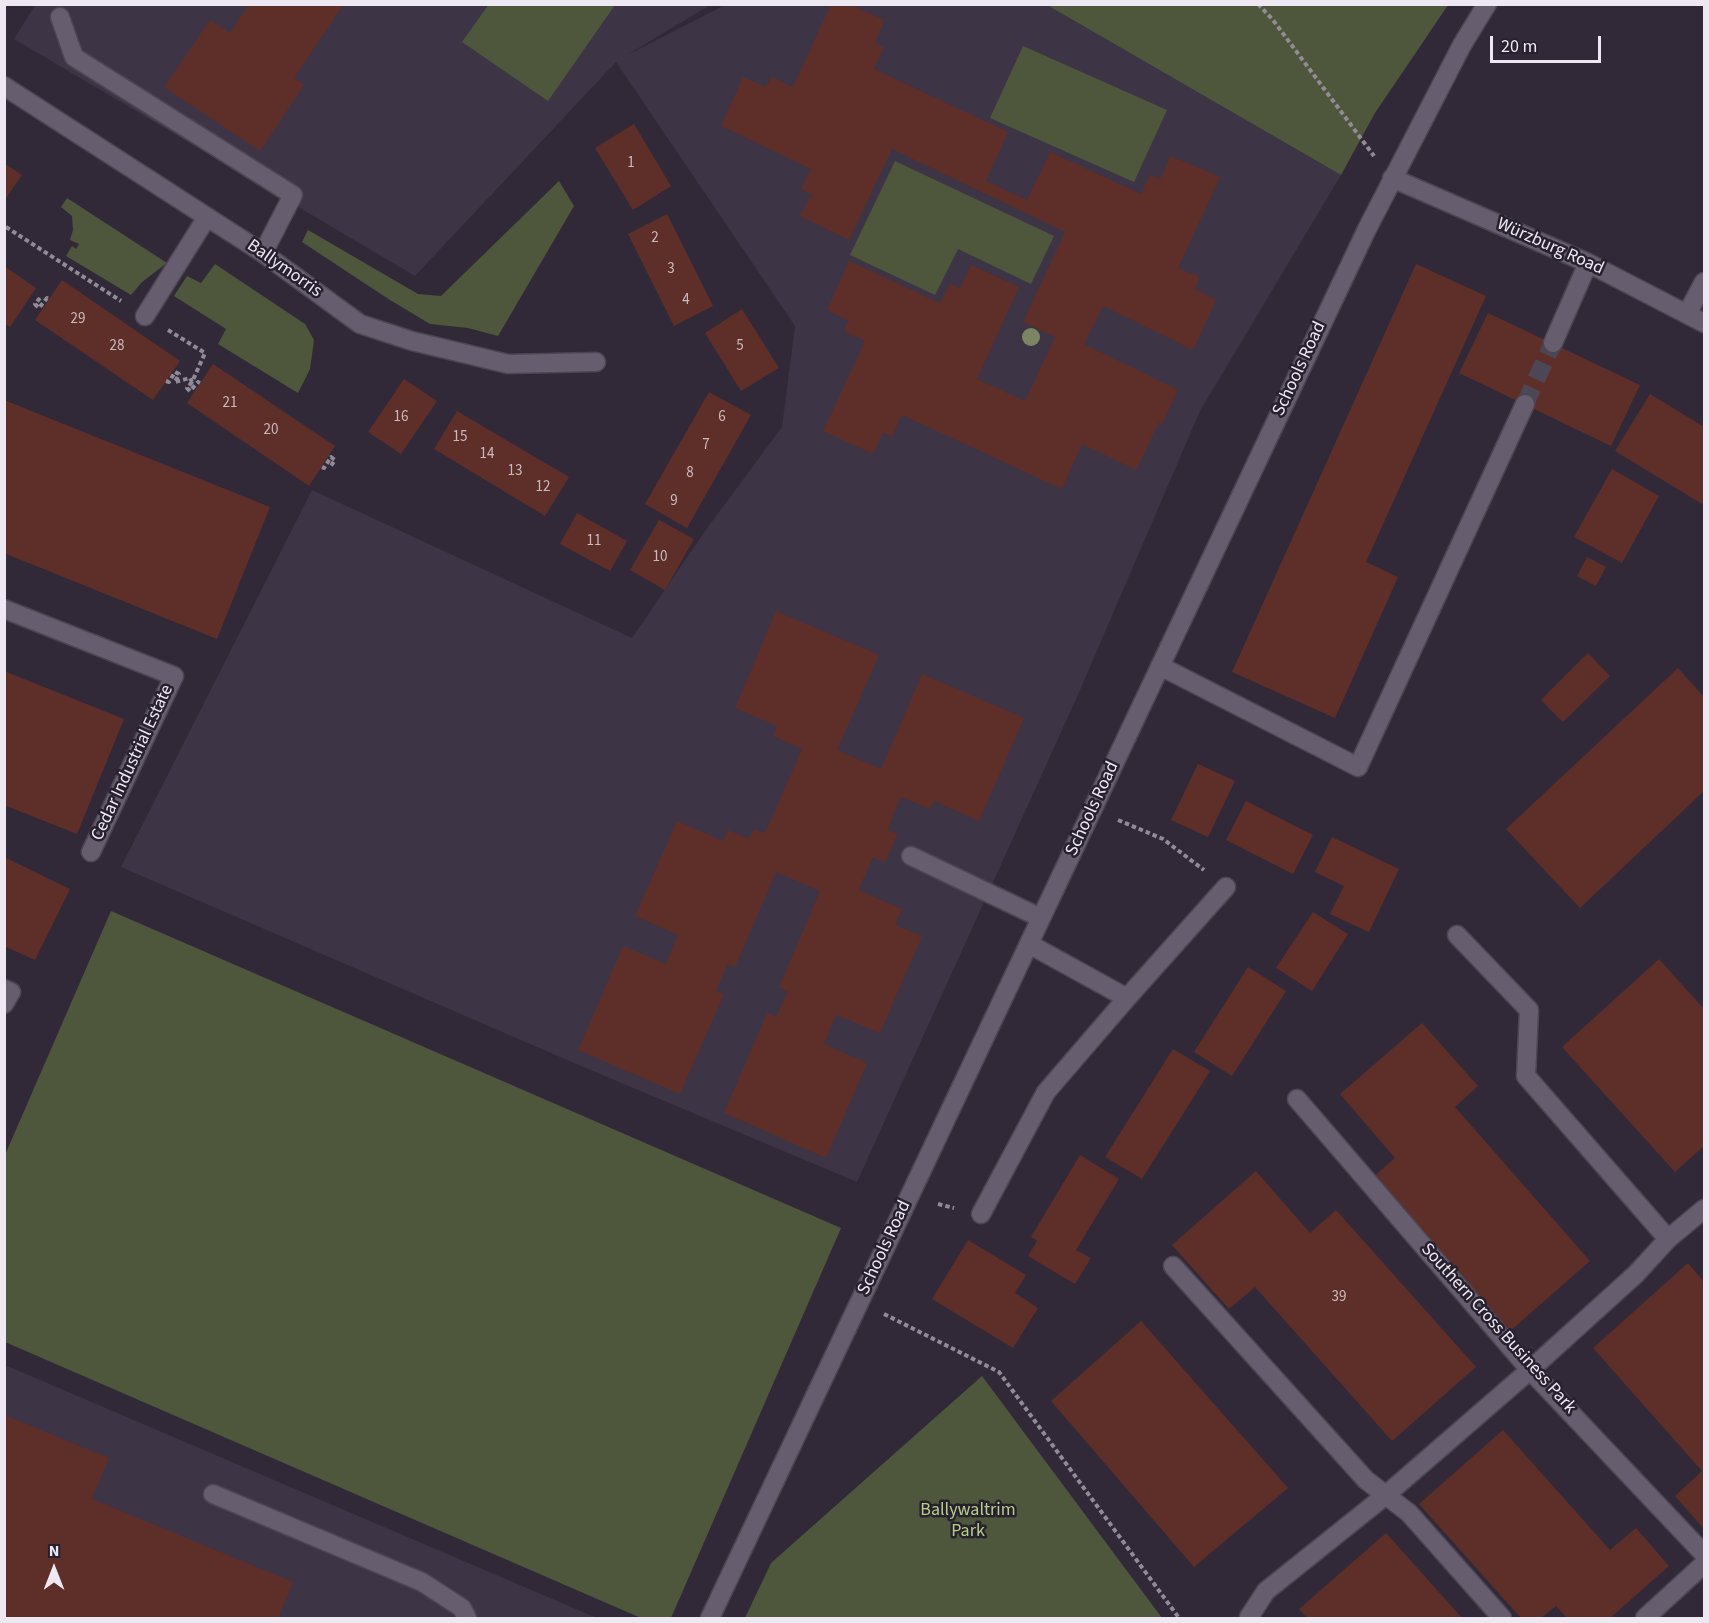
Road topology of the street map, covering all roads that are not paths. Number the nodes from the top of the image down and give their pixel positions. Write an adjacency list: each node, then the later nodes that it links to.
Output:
1 (1487, 4): 4 (street, Schools Road)
2 (60, 17): 6 (street)
3 (4, 87): 5 (street, Ballymorris)
4 (1392, 178): 7 (street, Würzburg Road); 16 (street, Schools Road)
5 (207, 217): 6 (street, Ballymorris); 10 (street)
6 (263, 253): 13 (street, Ballymorris)
7 (1588, 262): 9 (street, Würzburg Road); 12 (street)
8 (1704, 282): 9 (street)
9 (1687, 314): 11 (street, Würzburg Road)
10 (146, 316)
11 (1704, 323)
12 (1553, 343)
13 (596, 362)
14 (1525, 404): 16 (street)
15 (4, 609): 17 (street, Cedar Industrial Estate)
16 (1160, 666): 20 (street, Schools Road)
17 (91, 852)
18 (910, 856): 20 (street)
19 (1226, 887): 24 (street)
20 (1041, 918): 22 (street, Schools Road)
21 (1457, 934): 29 (street)
22 (1029, 944): 24 (street); 37 (street, Schools Road)
23 (4, 989): 25 (street)
24 (1127, 998): 27 (street)
25 (4, 1004)
26 (1297, 1099): 31 (street, Southern Cross Business Park)
27 (981, 1214)
28 (1702, 1218): 29 (street)
29 (1668, 1239): 31 (street)
30 (1173, 1266): 33 (street)
31 (1530, 1370): 33 (street); 34 (street, Southern Cross Business Park)
32 (213, 1494): 36 (street)
33 (1386, 1495): 38 (street); 39 (street)
34 (1704, 1554)
35 (1704, 1564): 40 (street)
36 (467, 1618)
37 (710, 1618)
38 (1250, 1618)
39 (1502, 1618)
40 (1645, 1618)

